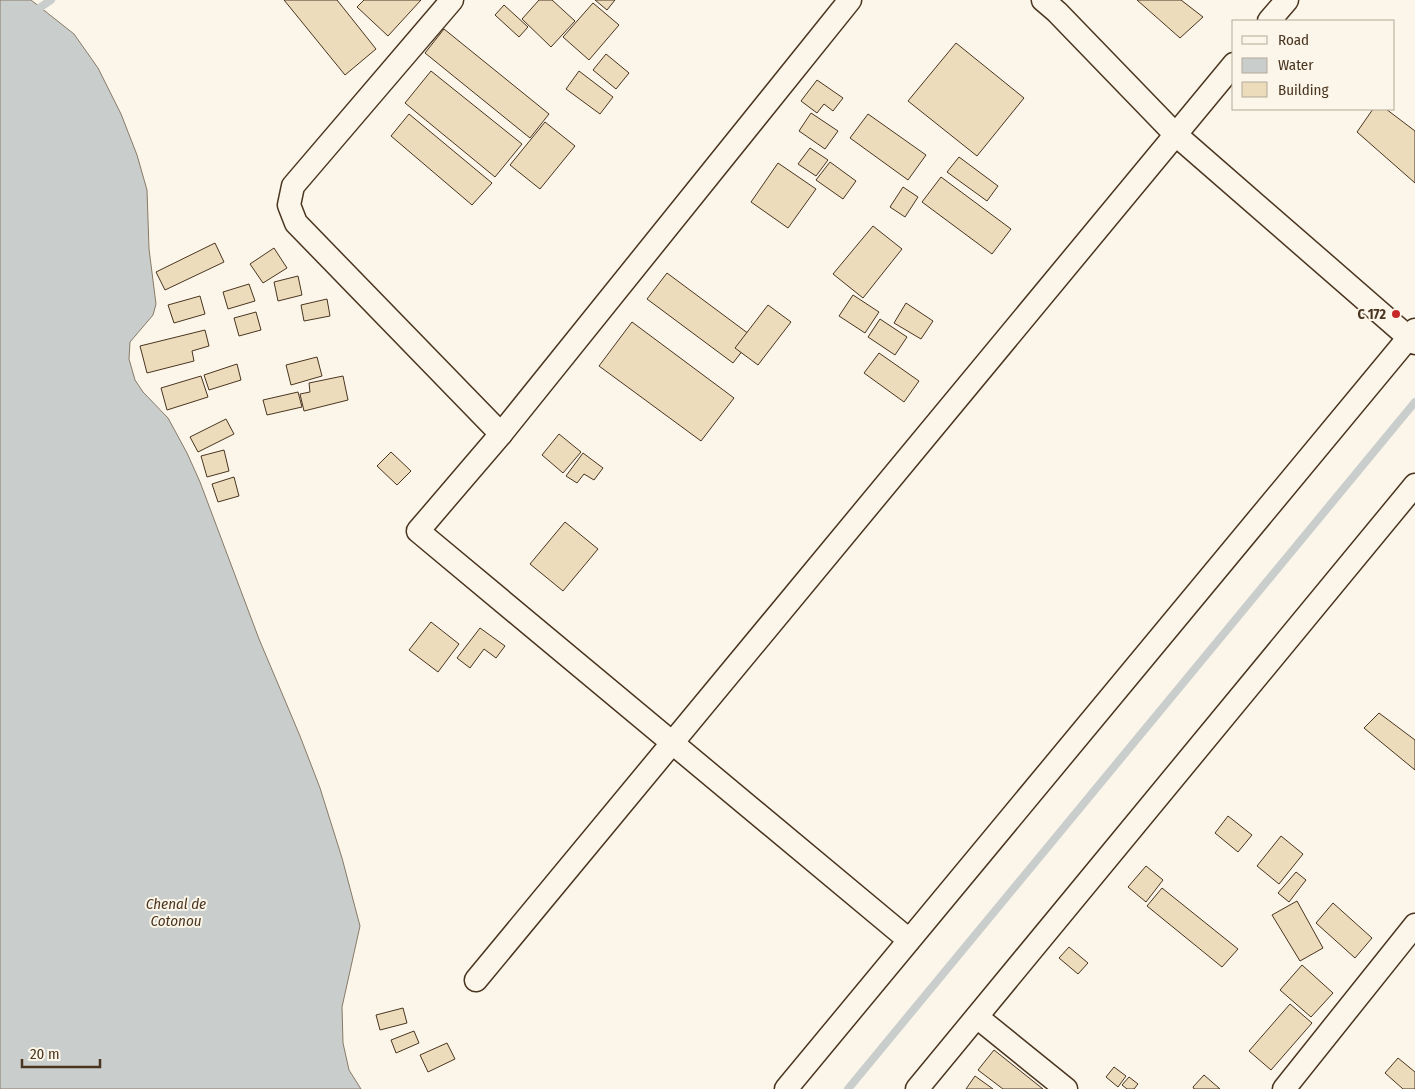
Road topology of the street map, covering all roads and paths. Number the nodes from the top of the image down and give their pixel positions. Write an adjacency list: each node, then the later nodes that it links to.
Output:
1 (452, 0): 9 (street)
2 (850, 0): 9 (street)
3 (1043, 0): 7 (street)
4 (1286, 0): 5 (street)
5 (1270, 20)
6 (1232, 66): 7 (street)
7 (1175, 134): 8 (street); 11 (street)
8 (1413, 337): 13 (street)
9 (502, 434): 11 (street)
10 (1415, 485): 15 (street)
11 (673, 743): 13 (street); 14 (street)
12 (1415, 925): 19 (street)
13 (910, 940): 16 (street)
14 (476, 980)
15 (977, 1017): 17 (street); 18 (street)
16 (786, 1089)
17 (917, 1089)
18 (1066, 1089)
19 (1284, 1089)

